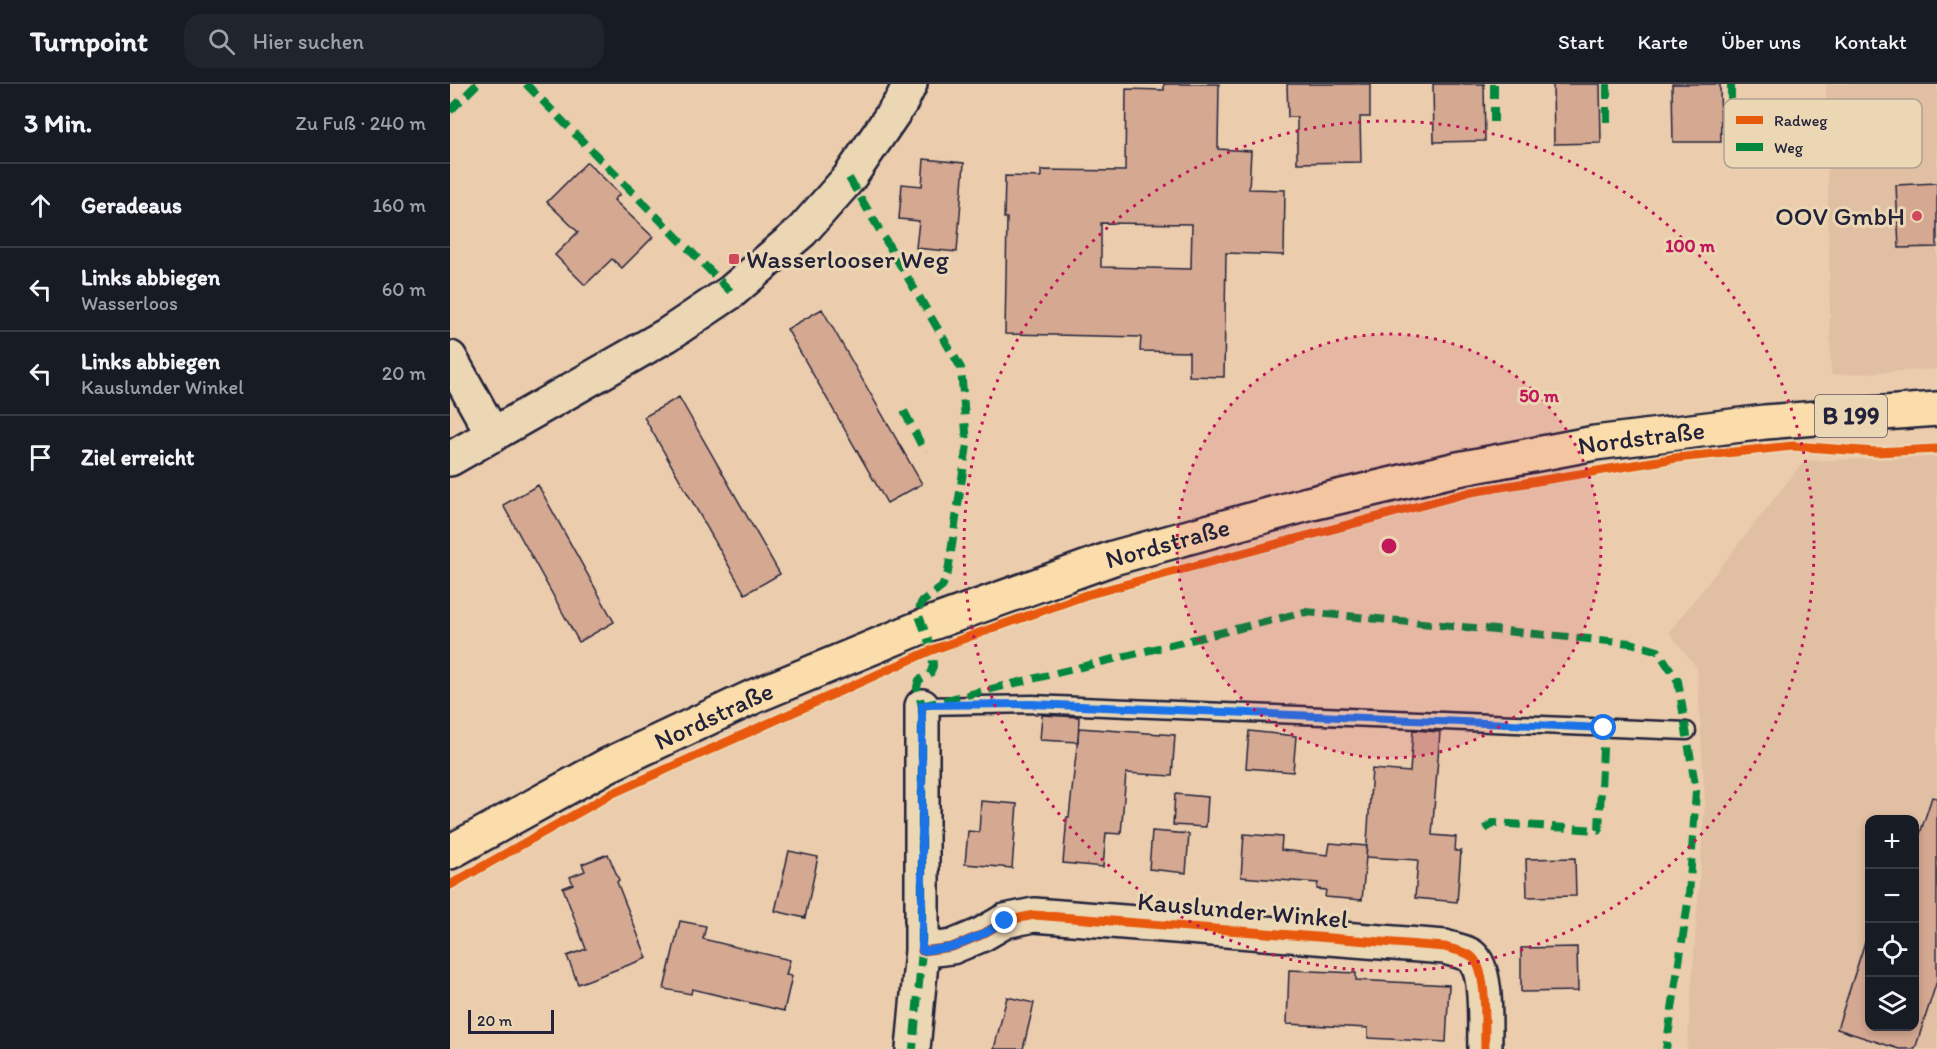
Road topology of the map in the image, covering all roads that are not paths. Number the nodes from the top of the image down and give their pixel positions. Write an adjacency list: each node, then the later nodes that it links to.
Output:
1 (910, 84): 4 (street)
2 (450, 358): 4 (street)
3 (1937, 410): 8 (main road, Nordstraße / B 199)
4 (493, 435): 5 (street)
5 (450, 459)
6 (922, 705): 7 (lane); 9 (street)
7 (1686, 732)
8 (450, 852)
9 (922, 951): 10 (street); 11 (street, Kauslunder Winkel)
10 (913, 1049)
11 (1485, 1049)

